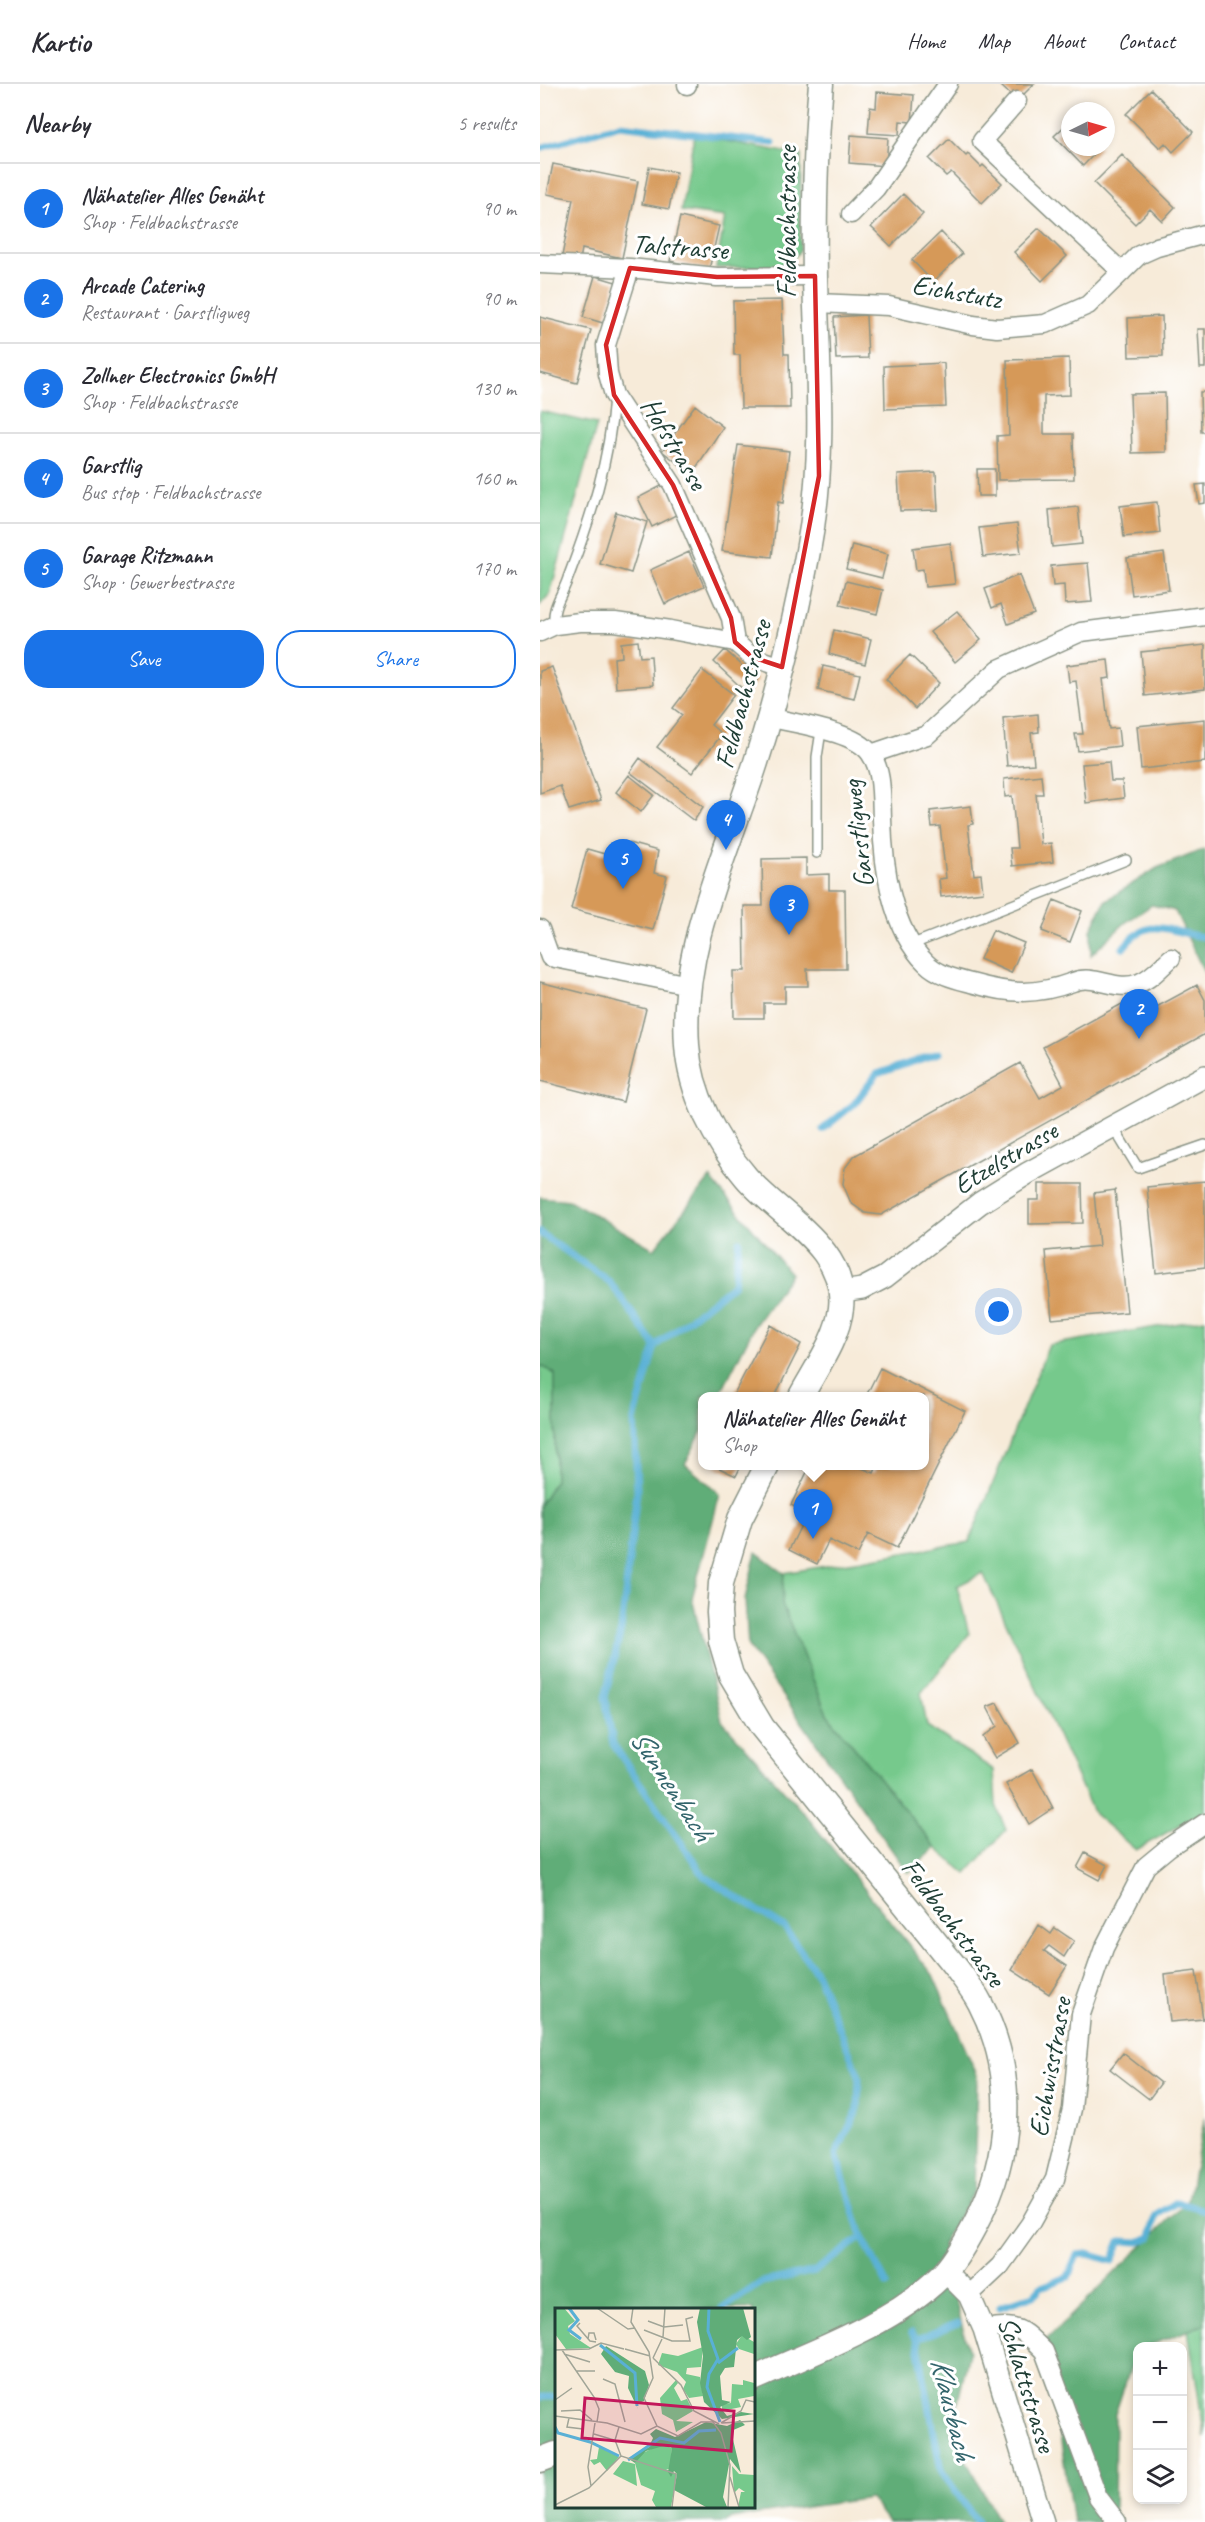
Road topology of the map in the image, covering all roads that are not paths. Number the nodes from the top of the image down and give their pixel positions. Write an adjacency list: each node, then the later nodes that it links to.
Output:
1 (821, 84): 9 (main road, Feldbachstrasse)
2 (948, 84): 4 (street)
3 (1017, 101): 8 (street)
4 (851, 214)
5 (1205, 234): 8 (street, Eichstutz)
6 (540, 264): 7 (street, Talstrasse)
7 (630, 268): 9 (street, Talstrasse); 11 (street, Hofstrasse)
8 (1122, 272): 10 (street, Eichstutz)
9 (815, 276): 10 (main road, Feldbachstrasse)
10 (816, 303): 15 (main road, Feldbachstrasse)
11 (614, 395): 13 (lane); 14 (street, Hofstrasse)
12 (1205, 616): 18 (street)
13 (547, 628): 14 (street)
14 (735, 642): 15 (street)
15 (782, 667): 16 (main road, Feldbachstrasse)
16 (769, 717): 17 (street, Garstligweg); 24 (main road, Feldbachstrasse)
17 (821, 731): 18 (street, Garstligweg); 19 (lane)
18 (871, 754): 22 (street, Garstligweg)
19 (817, 853)
20 (1126, 860): 22 (lane)
21 (540, 929): 24 (street)
22 (913, 944): 23 (street, Garstligweg)
23 (1171, 958)
24 (689, 985): 28 (main road, Feldbachstrasse)
25 (1205, 1077): 26 (street, Etzelstrasse)
26 (1113, 1127): 27 (lane); 28 (street, Etzelstrasse)
27 (1205, 1145)
28 (842, 1292): 29 (main road)
29 (803, 1392)
30 (765, 1470): 32 (main road, Feldbachstrasse)
31 (1205, 1823): 33 (street, Eichwisstrasse)
32 (945, 2271): 33 (street, Schlattstrasse); 35 (main road, Feldbachstrasse)
33 (969, 2295): 34 (street, Schlattstrasse)
34 (984, 2329): 38 (street, Schlattstrasse); 39 (street)
35 (754, 2379)
36 (555, 2454): 37 (main road)
37 (540, 2460)
38 (1042, 2522)
39 (1117, 2522)

